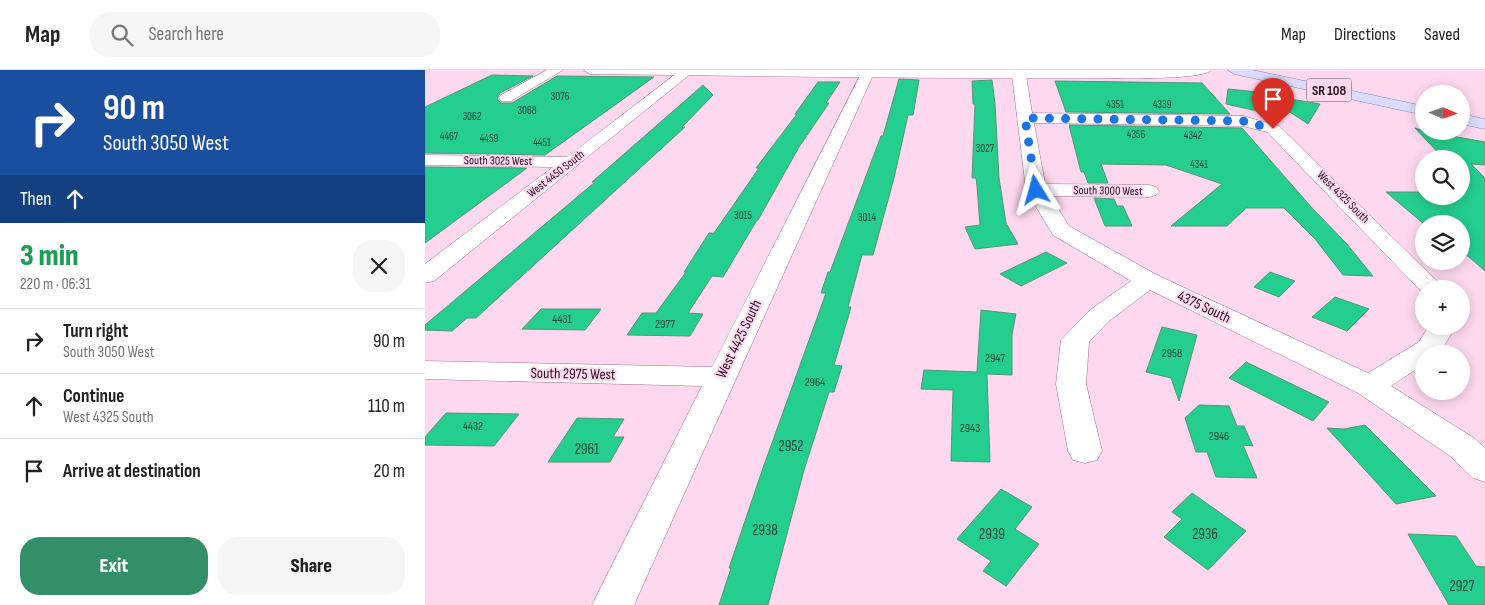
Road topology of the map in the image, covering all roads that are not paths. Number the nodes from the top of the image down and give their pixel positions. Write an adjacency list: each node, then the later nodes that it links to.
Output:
1 (557, 70): 8 (street)
2 (590, 70): 5 (street)
3 (1205, 70): 7 (street)
4 (1234, 70): 9 (main road, SR 108)
5 (688, 71): 6 (street); 14 (street, West 4450 South)
6 (868, 74): 7 (street); 22 (street, West 4425 South)
7 (1019, 75): 10 (street, 4375 South)
8 (506, 98)
9 (1415, 109)
10 (1025, 118): 15 (street, 4375 South); 19 (street, West 4325 South)
11 (1470, 121): 12 (main road)
12 (1485, 124)
13 (425, 160): 14 (street, South 3025 West)
14 (571, 162): 17 (street, West 4450 South)
15 (1036, 190): 16 (street, South 3000 West); 18 (street, 4375 South)
16 (1149, 191)
17 (425, 276)
18 (1148, 280): 23 (street, 4375 South); 24 (street)
19 (1424, 280)
20 (1437, 335): 23 (street)
21 (425, 370): 22 (street, South 2975 West)
22 (721, 377): 26 (street, West 4425 South)
23 (1369, 386): 25 (street, 4375 South)
24 (1085, 451)
25 (1485, 469)
26 (613, 605)

